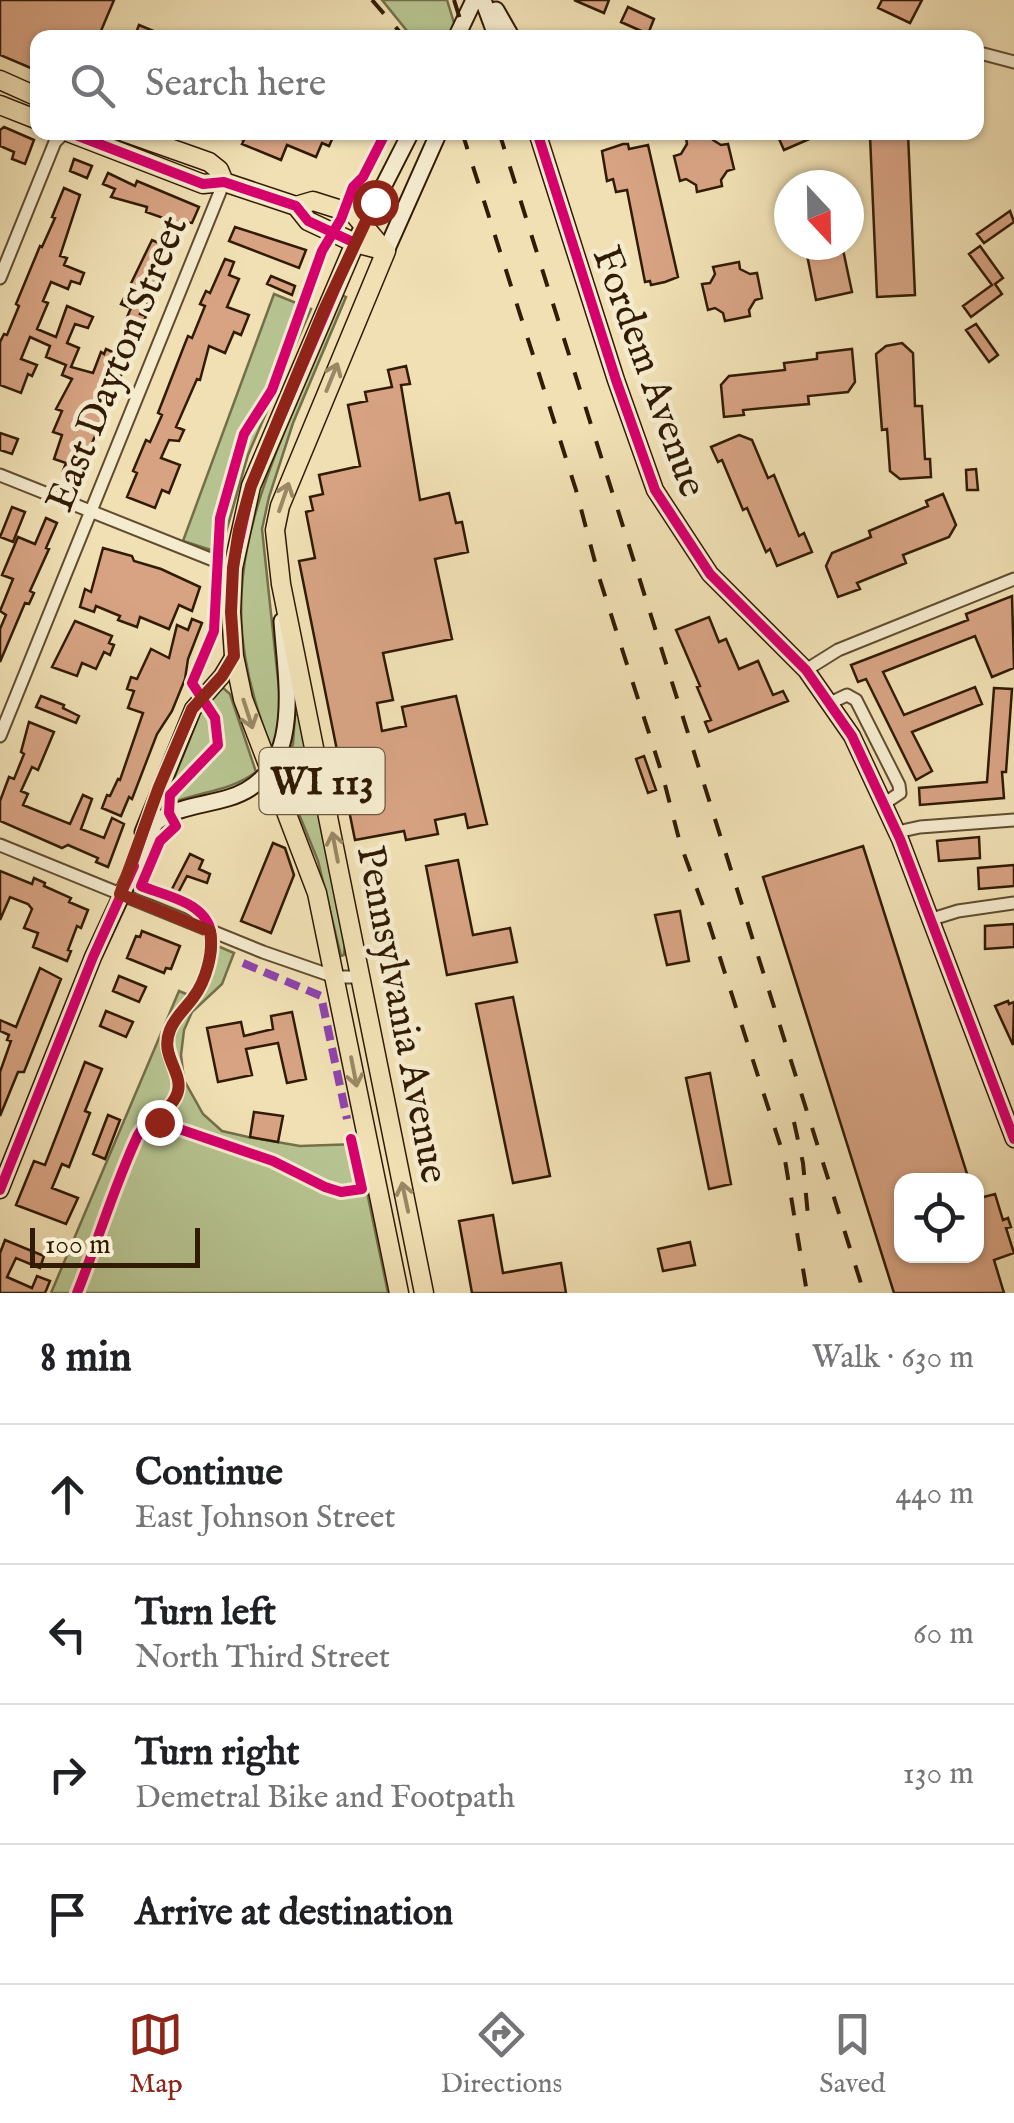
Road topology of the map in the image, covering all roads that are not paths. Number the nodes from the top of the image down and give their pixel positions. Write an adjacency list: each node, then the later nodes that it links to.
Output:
1 (489, 15): 2 (street)
2 (463, 30)
3 (984, 54): 4 (street)
4 (1014, 62)
5 (0, 80): 6 (main road)
6 (30, 93)
7 (0, 105): 8 (main road)
8 (30, 117)
9 (57, 140): 22 (street)
10 (88, 140): 16 (main road)
11 (150, 140): 15 (main road)
12 (407, 140): 19 (street)
13 (436, 140): 21 (street)
14 (540, 140): 29 (street, Fordem Avenue)
15 (163, 144): 16 (main road); 17 (main road)
16 (128, 155): 17 (main road)
17 (232, 185): 18 (main road); 24 (street, East Dayton Street)
18 (296, 206): 19 (main road); 20 (main road)
19 (364, 223): 20 (street); 21 (main road)
20 (355, 242): 21 (main road); 25 (main road, WI 113)
21 (386, 251): 27 (main road, Pennsylvania Avenue / WI 113, one-way to 21)
22 (0, 278)
23 (0, 475): 24 (street)
24 (90, 511): 25 (street); 30 (street, East Dayton Street)
25 (233, 568): 28 (main road, WI 113)
26 (1014, 579): 29 (street)
27 (281, 584): 31 (street); 39 (main road, Pennsylvania Avenue / WI 113, one-way to 27)
28 (234, 656): 31 (main road, Pennsylvania Avenue / WI 113, one-way to 31); 35 (street)
29 (806, 670): 33 (street, Fordem Avenue)
30 (0, 736)
31 (269, 770): 35 (street); 38 (main road, Pennsylvania Avenue / WI 113)
32 (1014, 820): 33 (street)
33 (897, 832): 37 (street, Fordem Avenue)
34 (0, 844): 35 (street)
35 (123, 887): 38 (street); 41 (street)
36 (1014, 903): 37 (street)
37 (929, 920): 40 (street, Fordem Avenue)
38 (335, 977): 39 (street); 42 (main road, Pennsylvania Avenue / WI 113, one-way to 42)
39 (361, 978): 43 (main road, Pennsylvania Avenue / WI 113, one-way to 39)
40 (1014, 1139)
41 (0, 1190)
42 (399, 1293)
43 (424, 1293)

